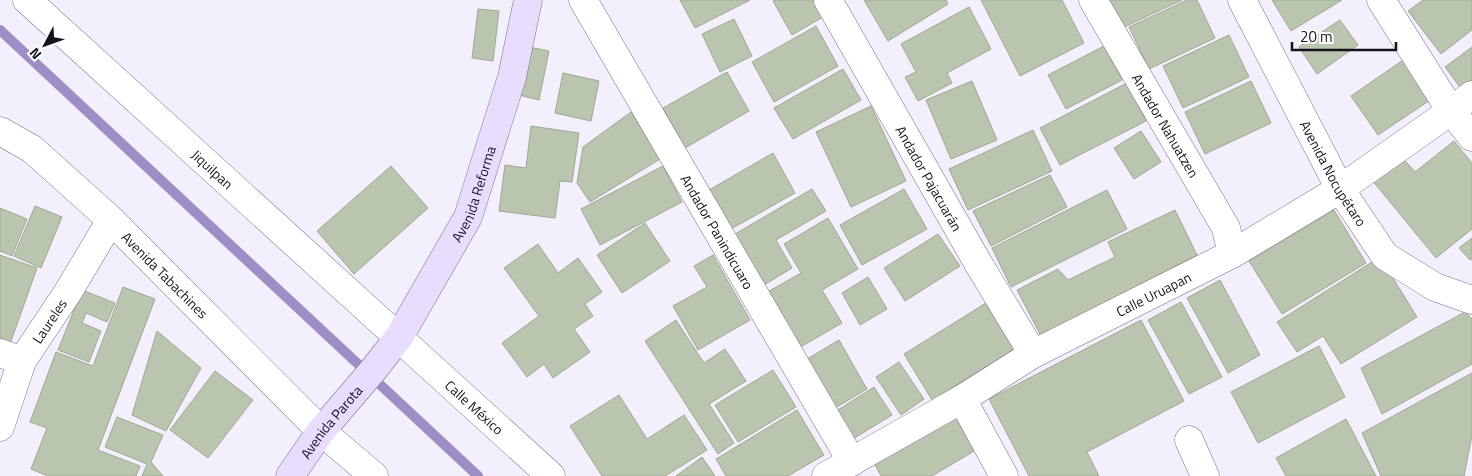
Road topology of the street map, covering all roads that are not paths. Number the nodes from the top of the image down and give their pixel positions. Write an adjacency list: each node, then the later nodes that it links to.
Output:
1 (528, 0): 15 (street, Avenida Reforma)
2 (828, 0): 16 (street, Andador Pajacuarán)
3 (1093, 0): 13 (street, Andador Nahuatzen)
4 (1242, 0): 11 (street, Avenida Nocupétaro)
5 (1381, 0): 8 (street)
6 (585, 1): 23 (street, Andador Panindicuaro)
7 (33, 4): 15 (street, Jiquilpan)
8 (1462, 103): 10 (street); 11 (street, Calle Uruapan)
9 (0, 131): 12 (street, Avenida Tabachines)
10 (1472, 137)
11 (1340, 189): 13 (street, Calle Uruapan); 14 (street, Avenida Nocupétaro)
12 (111, 220): 17 (street, Laureles); 20 (street, Avenida Tabachines)
13 (1232, 254): 16 (street, Calle Uruapan)
14 (1472, 300)
15 (399, 337): 18 (street, Avenida Reforma); 26 (street, Calle México)
16 (1033, 354): 19 (street, Calle Uruapan)
17 (11, 357): 21 (street, Laureles)
18 (374, 369): 20 (street, Avenida Parota)
19 (962, 400): 23 (street, Calle Uruapan); 28 (street)
20 (325, 426): 24 (street, Avenida Parota); 25 (street, Avenida Tabachines)
21 (0, 427)
22 (1189, 440): 29 (street)
23 (852, 462): 27 (street, Calle Uruapan)
24 (290, 476)
25 (374, 476)
26 (551, 476)
27 (826, 476)
28 (1004, 476)
29 (1205, 476)

